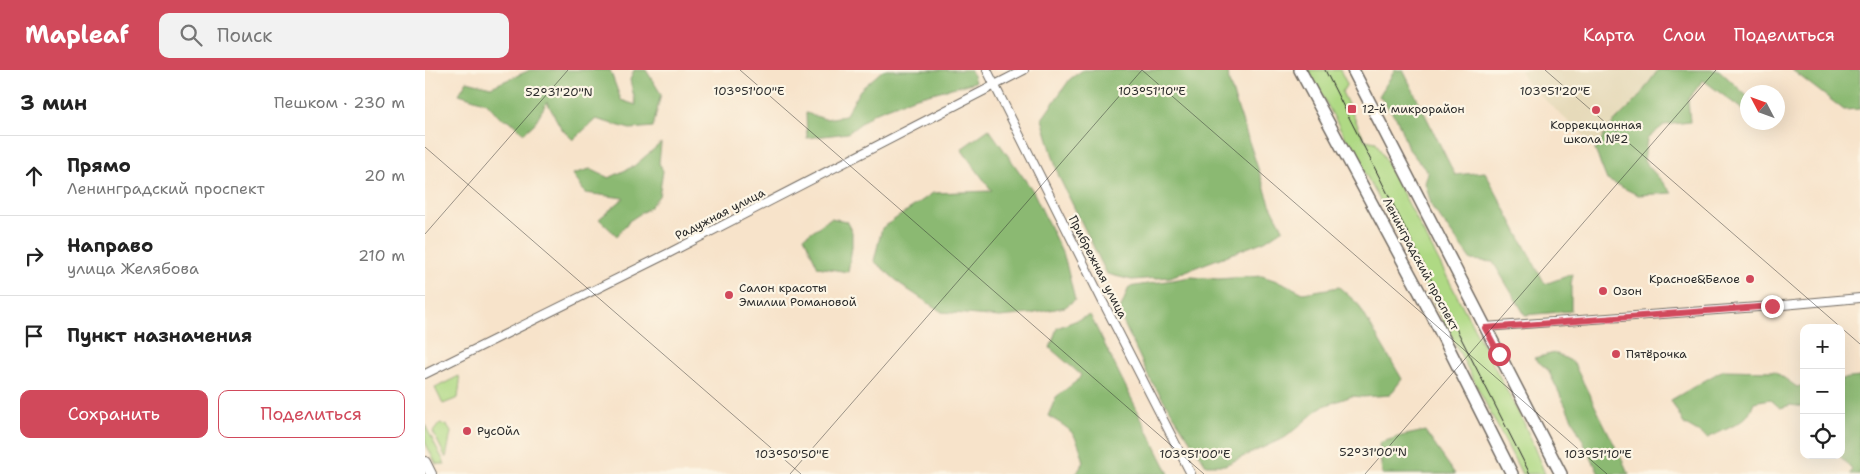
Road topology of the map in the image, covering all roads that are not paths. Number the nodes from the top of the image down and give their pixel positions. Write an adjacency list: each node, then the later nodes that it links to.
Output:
1 (987, 70): 5 (street, Прибрежная улица)
2 (1024, 70): 5 (street, Радужная улица)
3 (1300, 70): 12 (main road, Ленинградский проспект)
4 (1353, 70): 7 (main road)
5 (993, 86): 8 (street, Радужная улица); 11 (street, Прибрежная улица)
6 (1860, 298): 7 (street)
7 (1485, 328): 13 (main road)
8 (425, 374)
9 (425, 462): 10 (street)
10 (431, 474)
11 (1191, 474)
12 (1512, 474)
13 (1561, 474)

